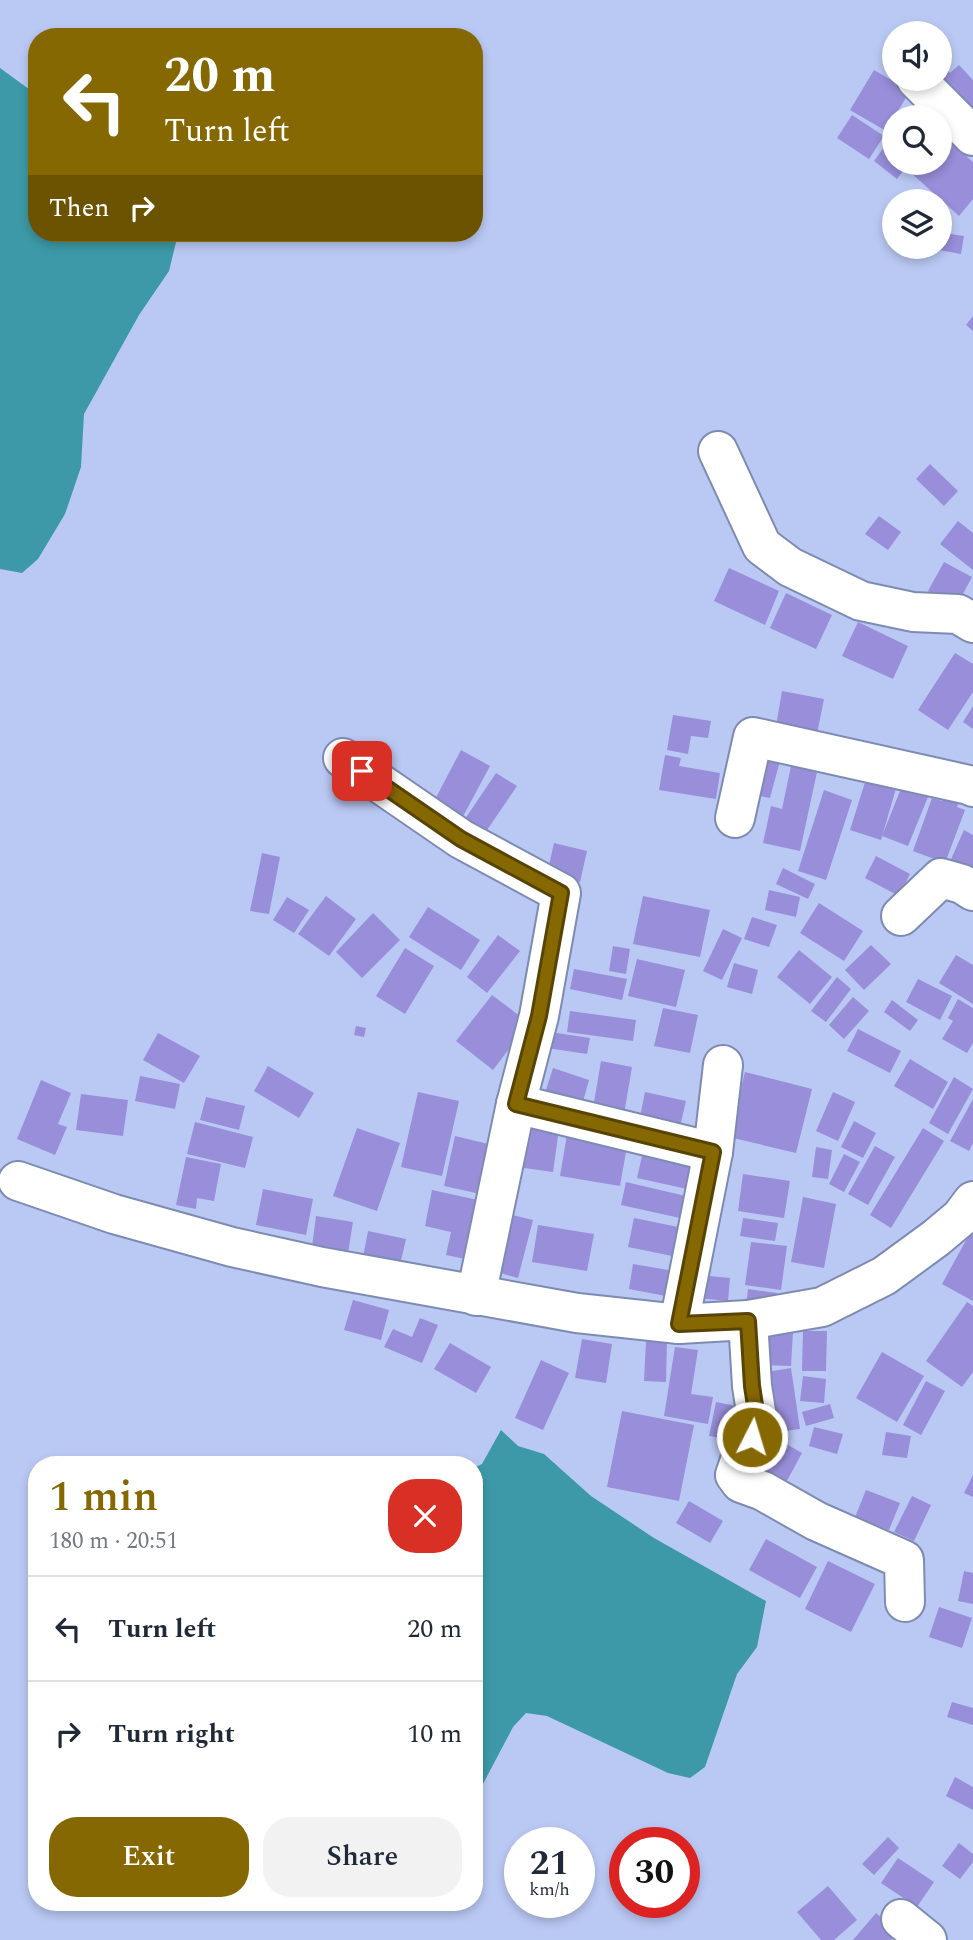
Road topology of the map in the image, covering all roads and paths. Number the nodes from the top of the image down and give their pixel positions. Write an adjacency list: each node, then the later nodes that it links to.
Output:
1 (928, 91): 2 (street)
2 (973, 136)
3 (718, 451): 4 (street)
4 (968, 611)
5 (343, 758): 11 (street)
6 (973, 787): 7 (street)
7 (735, 818)
8 (973, 891): 9 (street)
9 (901, 916)
10 (723, 1065): 12 (street)
11 (516, 1104): 12 (street); 15 (street)
12 (713, 1152): 17 (street)
13 (18, 1181): 15 (street)
14 (969, 1214): 16 (street)
15 (476, 1296): 17 (street)
16 (748, 1321): 17 (street); 18 (street)
17 (679, 1324)
18 (905, 1602)

